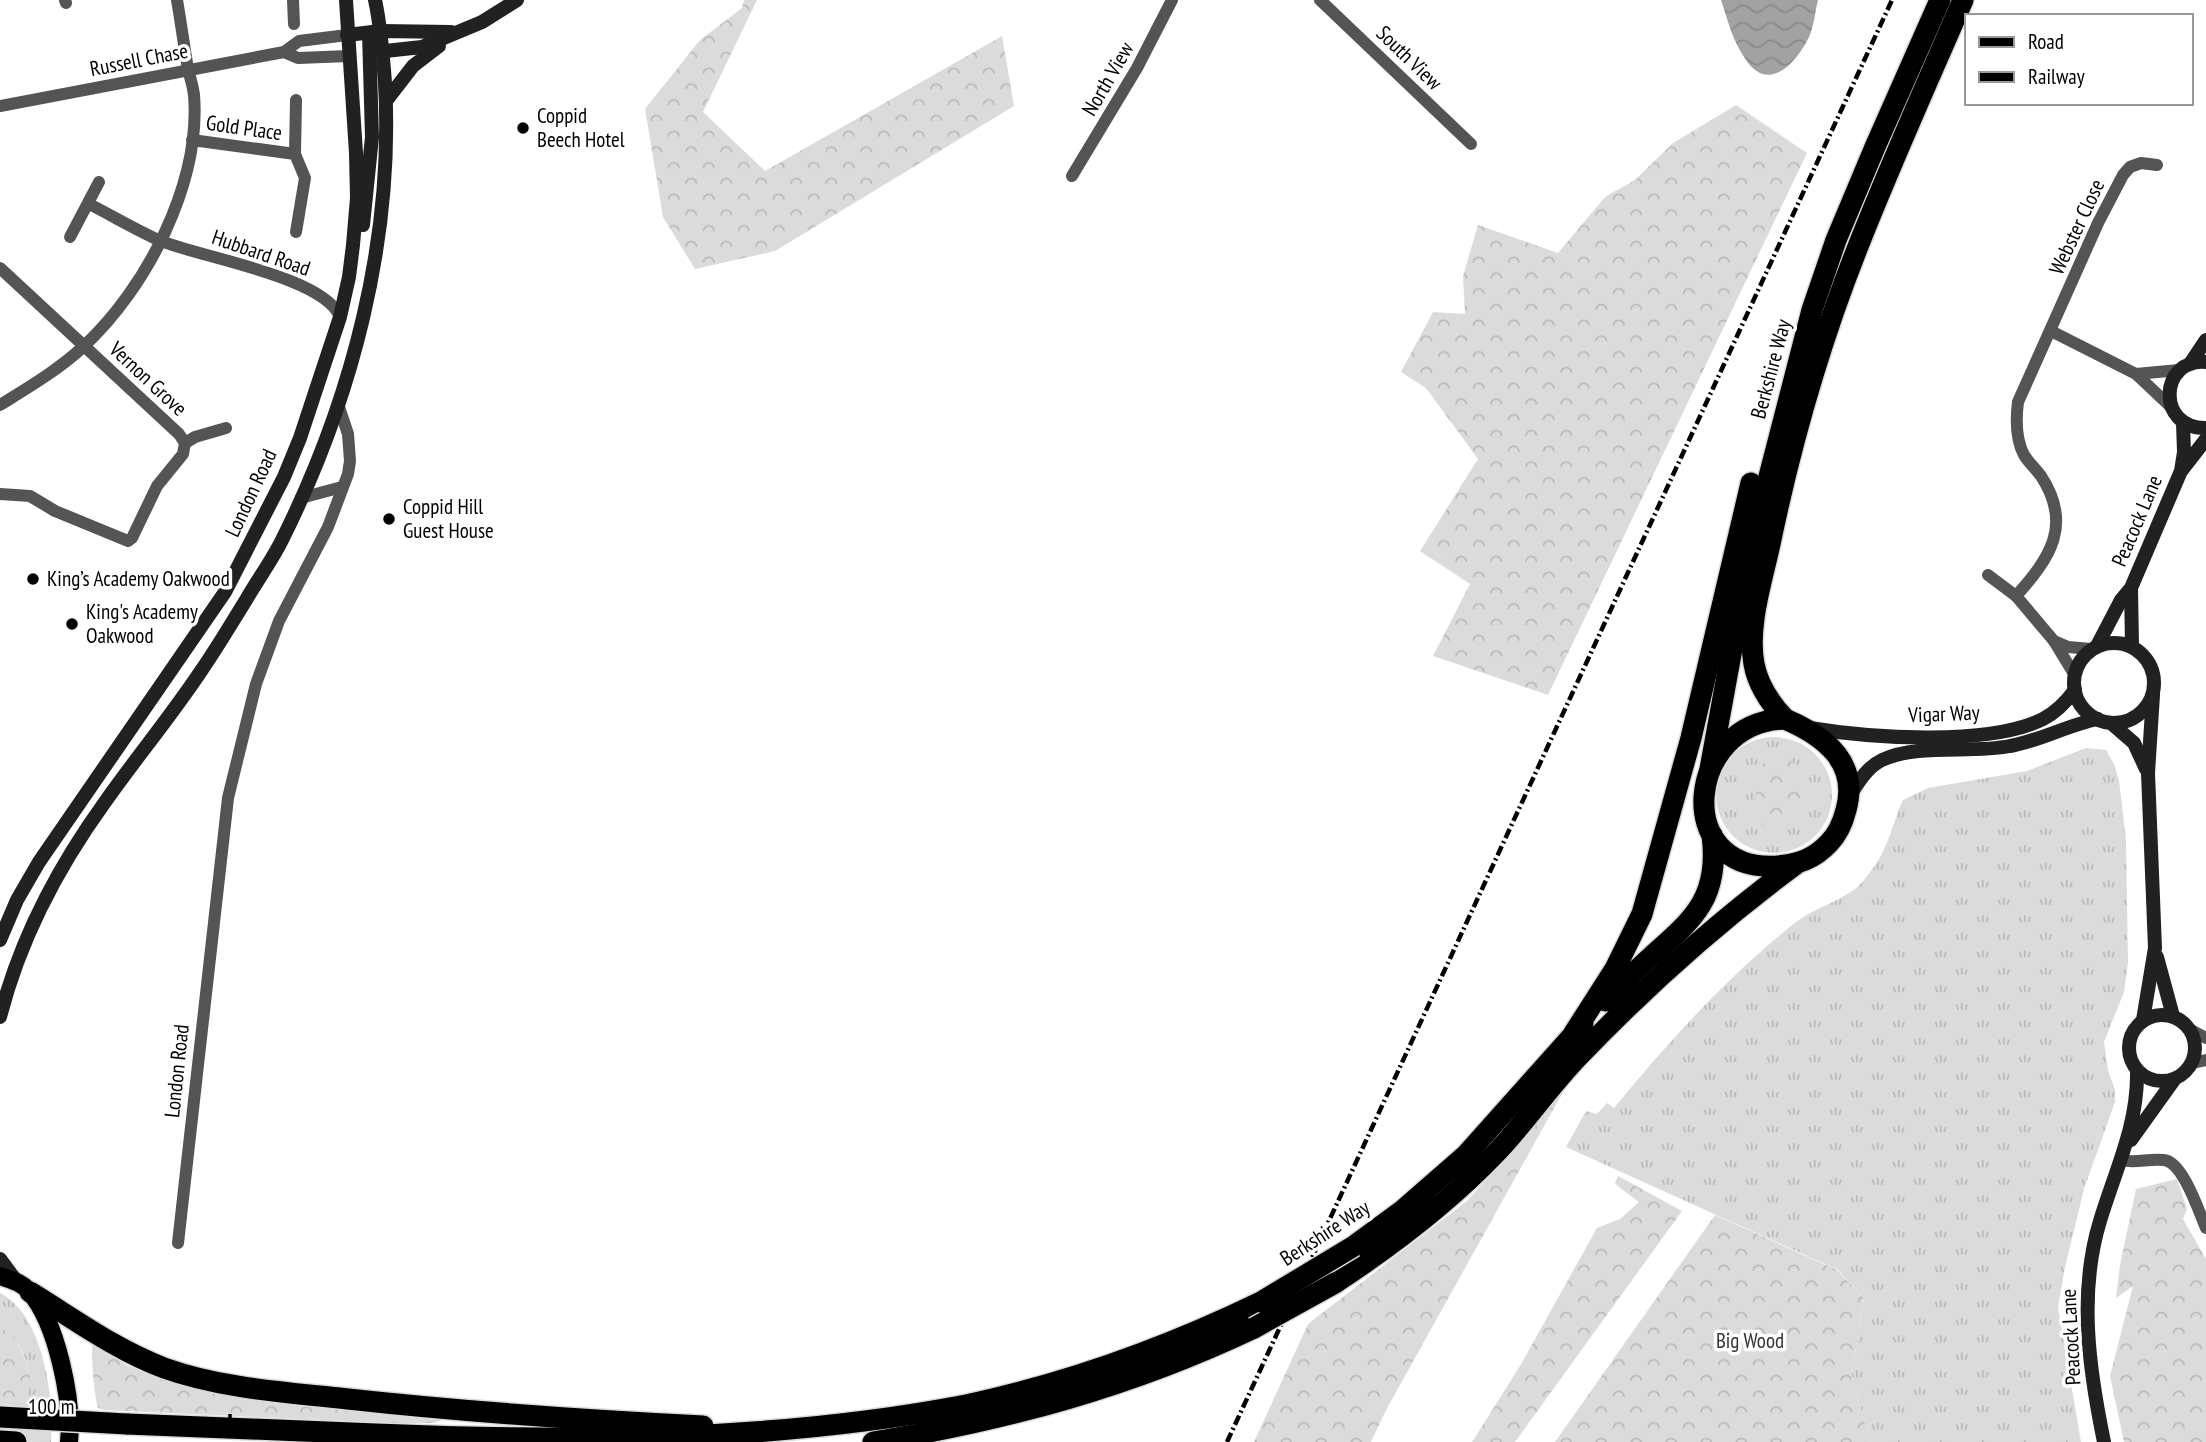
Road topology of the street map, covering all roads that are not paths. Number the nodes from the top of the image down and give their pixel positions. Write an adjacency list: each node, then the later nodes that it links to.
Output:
1 (177, 0): 17 (street)
2 (293, 0): 10 (street)
3 (346, 0): 13 (street, London Road)
4 (375, 0): 12 (street)
5 (517, 0): 11 (street)
6 (1172, 0): 25 (street, North View)
7 (1320, 0): 22 (street, South View)
8 (1940, 0): 33 (highway, Berkshire Way)
9 (1963, 0): 65 (highway, Berkshire Way)
10 (294, 24)
11 (460, 31): 12 (street); 15 (street); 19 (street)
12 (375, 32): 13 (street); 15 (street)
13 (347, 35): 14 (street, Russell Chase); 16 (street, London Road)
14 (284, 52): 16 (street, Russell Chase); 17 (street, Russell Chase)
15 (377, 52): 16 (street); 19 (street); 31 (street)
16 (349, 56): 31 (street, London Road)
17 (188, 71): 20 (street, Russell Chase); 21 (street)
18 (296, 100): 23 (street)
19 (386, 102): 41 (street)
20 (0, 106)
21 (191, 140): 23 (street, Gold Place); 30 (street)
22 (1471, 144)
23 (295, 154): 28 (street, Gold Place)
24 (2157, 165): 35 (street, Webster Close)
25 (1072, 176)
26 (99, 182): 27 (street)
27 (89, 204): 29 (street); 30 (street, Hubbard Road)
28 (296, 232)
29 (71, 237)
30 (161, 240): 34 (street, Hubbard Road); 37 (street)
31 (353, 245): 34 (street, London Road)
32 (0, 268): 37 (street)
33 (1812, 310): 66 (highway, Berkshire Way); 77 (highway)
34 (340, 317): 71 (street, London Road)
35 (2051, 331): 40 (street); 57 (street, Webster Close)
36 (2206, 340): 39 (street)
37 (83, 346): 42 (street); 48 (street, Vernon Grove)
38 (2206, 362): 39 (street)
39 (2185, 367): 40 (street); 43 (street)
40 (2136, 374): 43 (street)
41 (338, 404): 50 (street, London Road); 53 (street)
42 (0, 405)
43 (2172, 408): 44 (street)
44 (2183, 423): 46 (street); 49 (street, Peacock Lane)
45 (226, 428): 48 (street, Vernon Grove)
46 (2206, 428)
47 (2206, 439): 49 (street, Peacock Lane)
48 (185, 443): 52 (street, Vernon Grove)
49 (2181, 471): 56 (street, Peacock Lane)
50 (342, 488): 51 (street); 54 (street, London Road)
51 (321, 493): 53 (street); 54 (street)
52 (0, 494)
53 (301, 498): 74 (street)
54 (336, 505): 84 (street, London Road)
55 (1988, 575): 57 (street)
56 (2131, 588): 59 (street, Peacock Lane); 60 (street, Peacock Lane)
57 (2016, 596): 58 (street)
58 (2053, 641): 60 (street); 61 (street)
59 (2132, 646): 60 (street); 63 (street)
60 (2094, 647): 61 (street)
61 (2074, 674): 62 (street)
62 (2075, 690): 64 (street); 65 (street, Vigar Way)
63 (2154, 695): 64 (street); 67 (street)
64 (2105, 721): 67 (street); 68 (street, Vigar Way)
65 (1794, 723): 66 (highway); 68 (highway)
66 (1710, 768): 69 (highway)
67 (2148, 773): 72 (street)
68 (1850, 795): 70 (highway)
69 (1712, 835): 70 (highway); 77 (highway, Berkshire Way)
70 (1797, 864): 92 (highway, bridge)
71 (0, 940)
72 (2155, 948): 73 (street); 75 (street)
73 (2173, 1016): 75 (street); 76 (street)
74 (0, 1017)
75 (2143, 1020): 80 (street)
76 (2189, 1029): 78 (street); 79 (street)
77 (1574, 1033): 88 (highway, Berkshire Way, bridge)
78 (2206, 1038)
79 (2199, 1062): 81 (street)
80 (2137, 1072): 81 (street); 82 (street, Peacock Lane)
81 (2174, 1080): 82 (street, Peacock Lane)
82 (2123, 1155): 83 (street); 93 (street, Peacock Lane)
83 (2206, 1228)
84 (178, 1243)
85 (0, 1259): 86 (street)
86 (16, 1283): 88 (highway); 91 (main road)
87 (0, 1417): 88 (highway, bridge)
88 (796, 1431)
89 (0, 1441): 90 (highway)
90 (16, 1442)
91 (69, 1442)
92 (873, 1442)
93 (2104, 1442)

